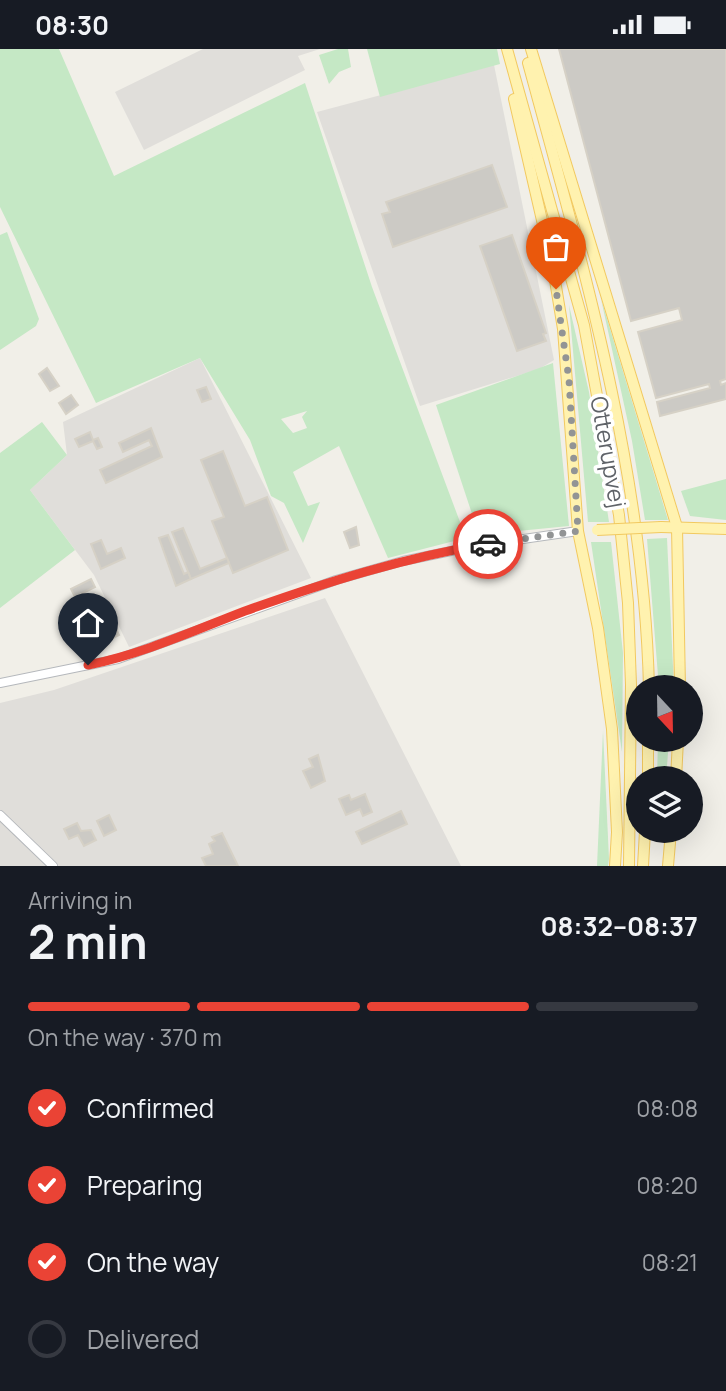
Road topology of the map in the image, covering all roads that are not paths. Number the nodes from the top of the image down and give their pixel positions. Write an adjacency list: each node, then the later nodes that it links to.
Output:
1 (505, 49): 6 (main road); 15 (main road, Otterupvej)
2 (524, 49): 7 (main road, Otterupvej)
3 (531, 49): 4 (main road)
4 (677, 527): 5 (main road); 6 (main road, bridge); 8 (main road)
5 (726, 529)
6 (578, 531): 9 (street); 14 (main road)
7 (648, 675)
8 (680, 675)
9 (0, 683)
10 (0, 815): 13 (street)
11 (644, 843): 16 (main road)
12 (670, 843): 17 (main road)
13 (53, 866)
14 (615, 866)
15 (629, 866)
16 (643, 866)
17 (667, 866)

